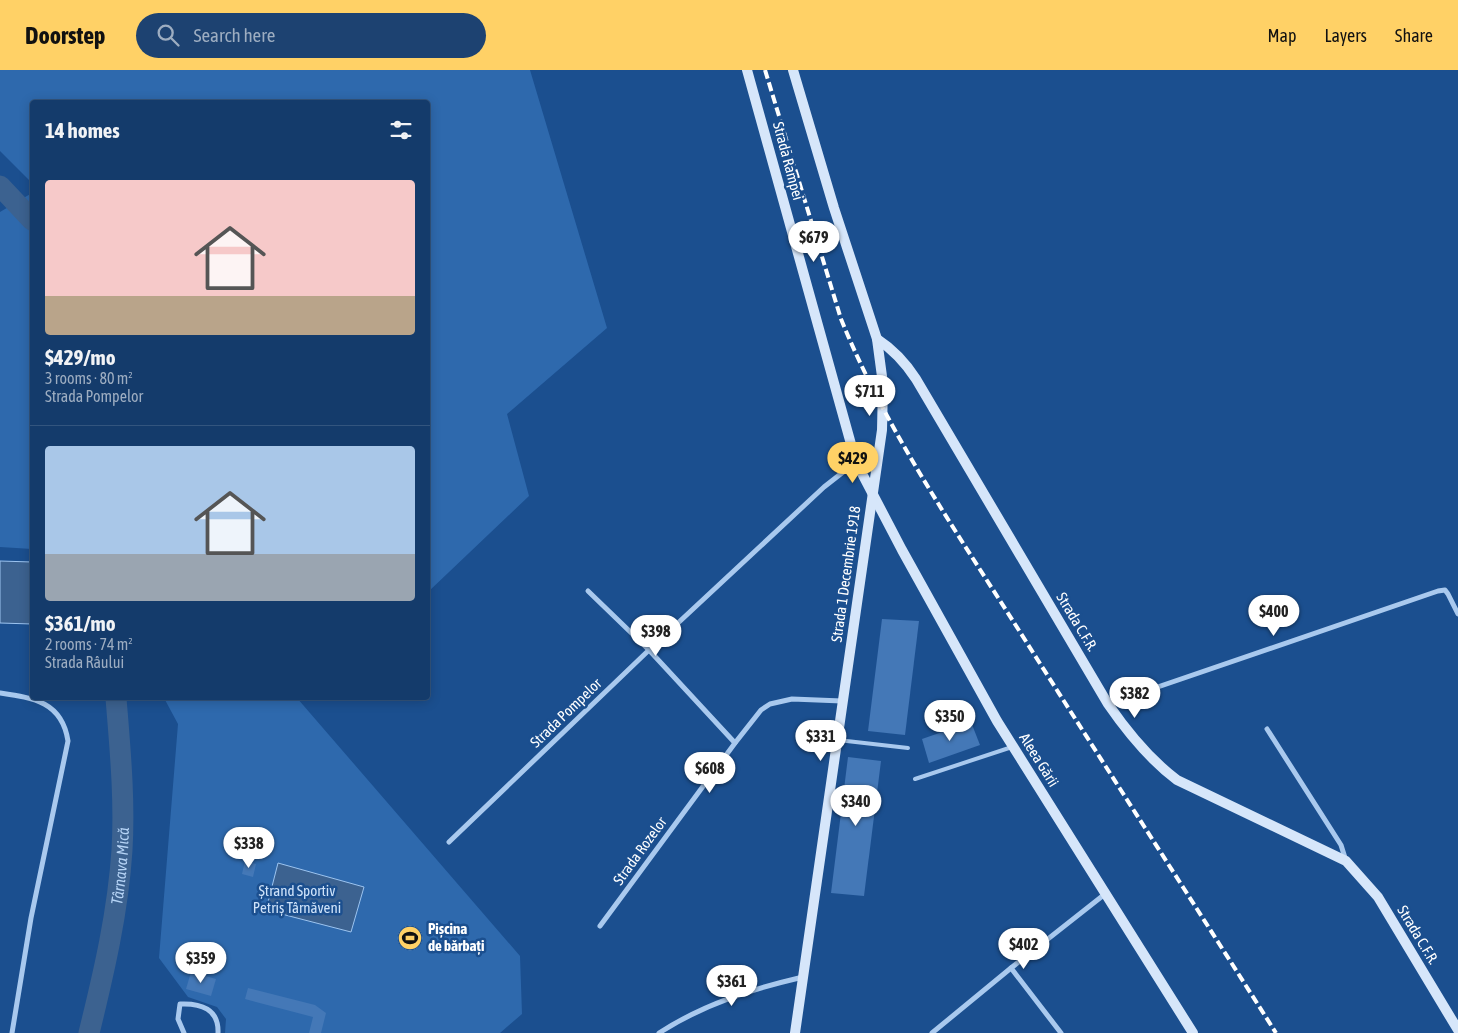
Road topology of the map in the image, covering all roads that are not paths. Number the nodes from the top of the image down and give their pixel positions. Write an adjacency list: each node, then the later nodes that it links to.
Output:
1 (747, 70): 4 (street, Strada Rampei)
2 (793, 70): 3 (street, Strada 1 Decembrie 1918)
3 (877, 339): 5 (street, Strada 1 Decembrie 1918); 13 (street, Strada C.F.R.)
4 (856, 462): 5 (street, Strada Rampei); 8 (street, Strada Pompelor)
5 (872, 495): 12 (street, Strada 1 Decembrie 1918); 17 (street, Aleea Gării)
6 (588, 591): 8 (street)
7 (1458, 614): 13 (street)
8 (649, 650): 16 (street); 20 (street, Strada Pompelor)
9 (0, 693): 10 (street)
10 (30, 699)
11 (35, 700): 27 (street)
12 (842, 702): 15 (street, Strada 1 Decembrie 1918); 16 (street, Strada Rozelor)
13 (1108, 704): 21 (street, Strada C.F.R.)
14 (1267, 729): 21 (street, Strada C.F.R.)
15 (837, 740): 18 (lane); 25 (street, Strada 1 Decembrie 1918)
16 (735, 743): 23 (street, Strada Rozelor)
17 (1013, 746): 19 (lane); 22 (street, Aleea Gării)
18 (908, 748)
19 (915, 779)
20 (449, 842)
21 (1346, 860): 26 (street, Strada C.F.R.)
22 (1105, 894): 24 (street); 34 (street, Aleea Gării)
23 (600, 926)
24 (1011, 968): 32 (street); 33 (street)
25 (803, 977): 30 (street); 31 (street, Strada 1 Decembrie 1918)
26 (1458, 1030)
27 (12, 1033)
28 (184, 1033): 29 (street)
29 (218, 1033)
30 (659, 1033)
31 (795, 1033)
32 (932, 1033)
33 (1061, 1033)
34 (1193, 1033)

